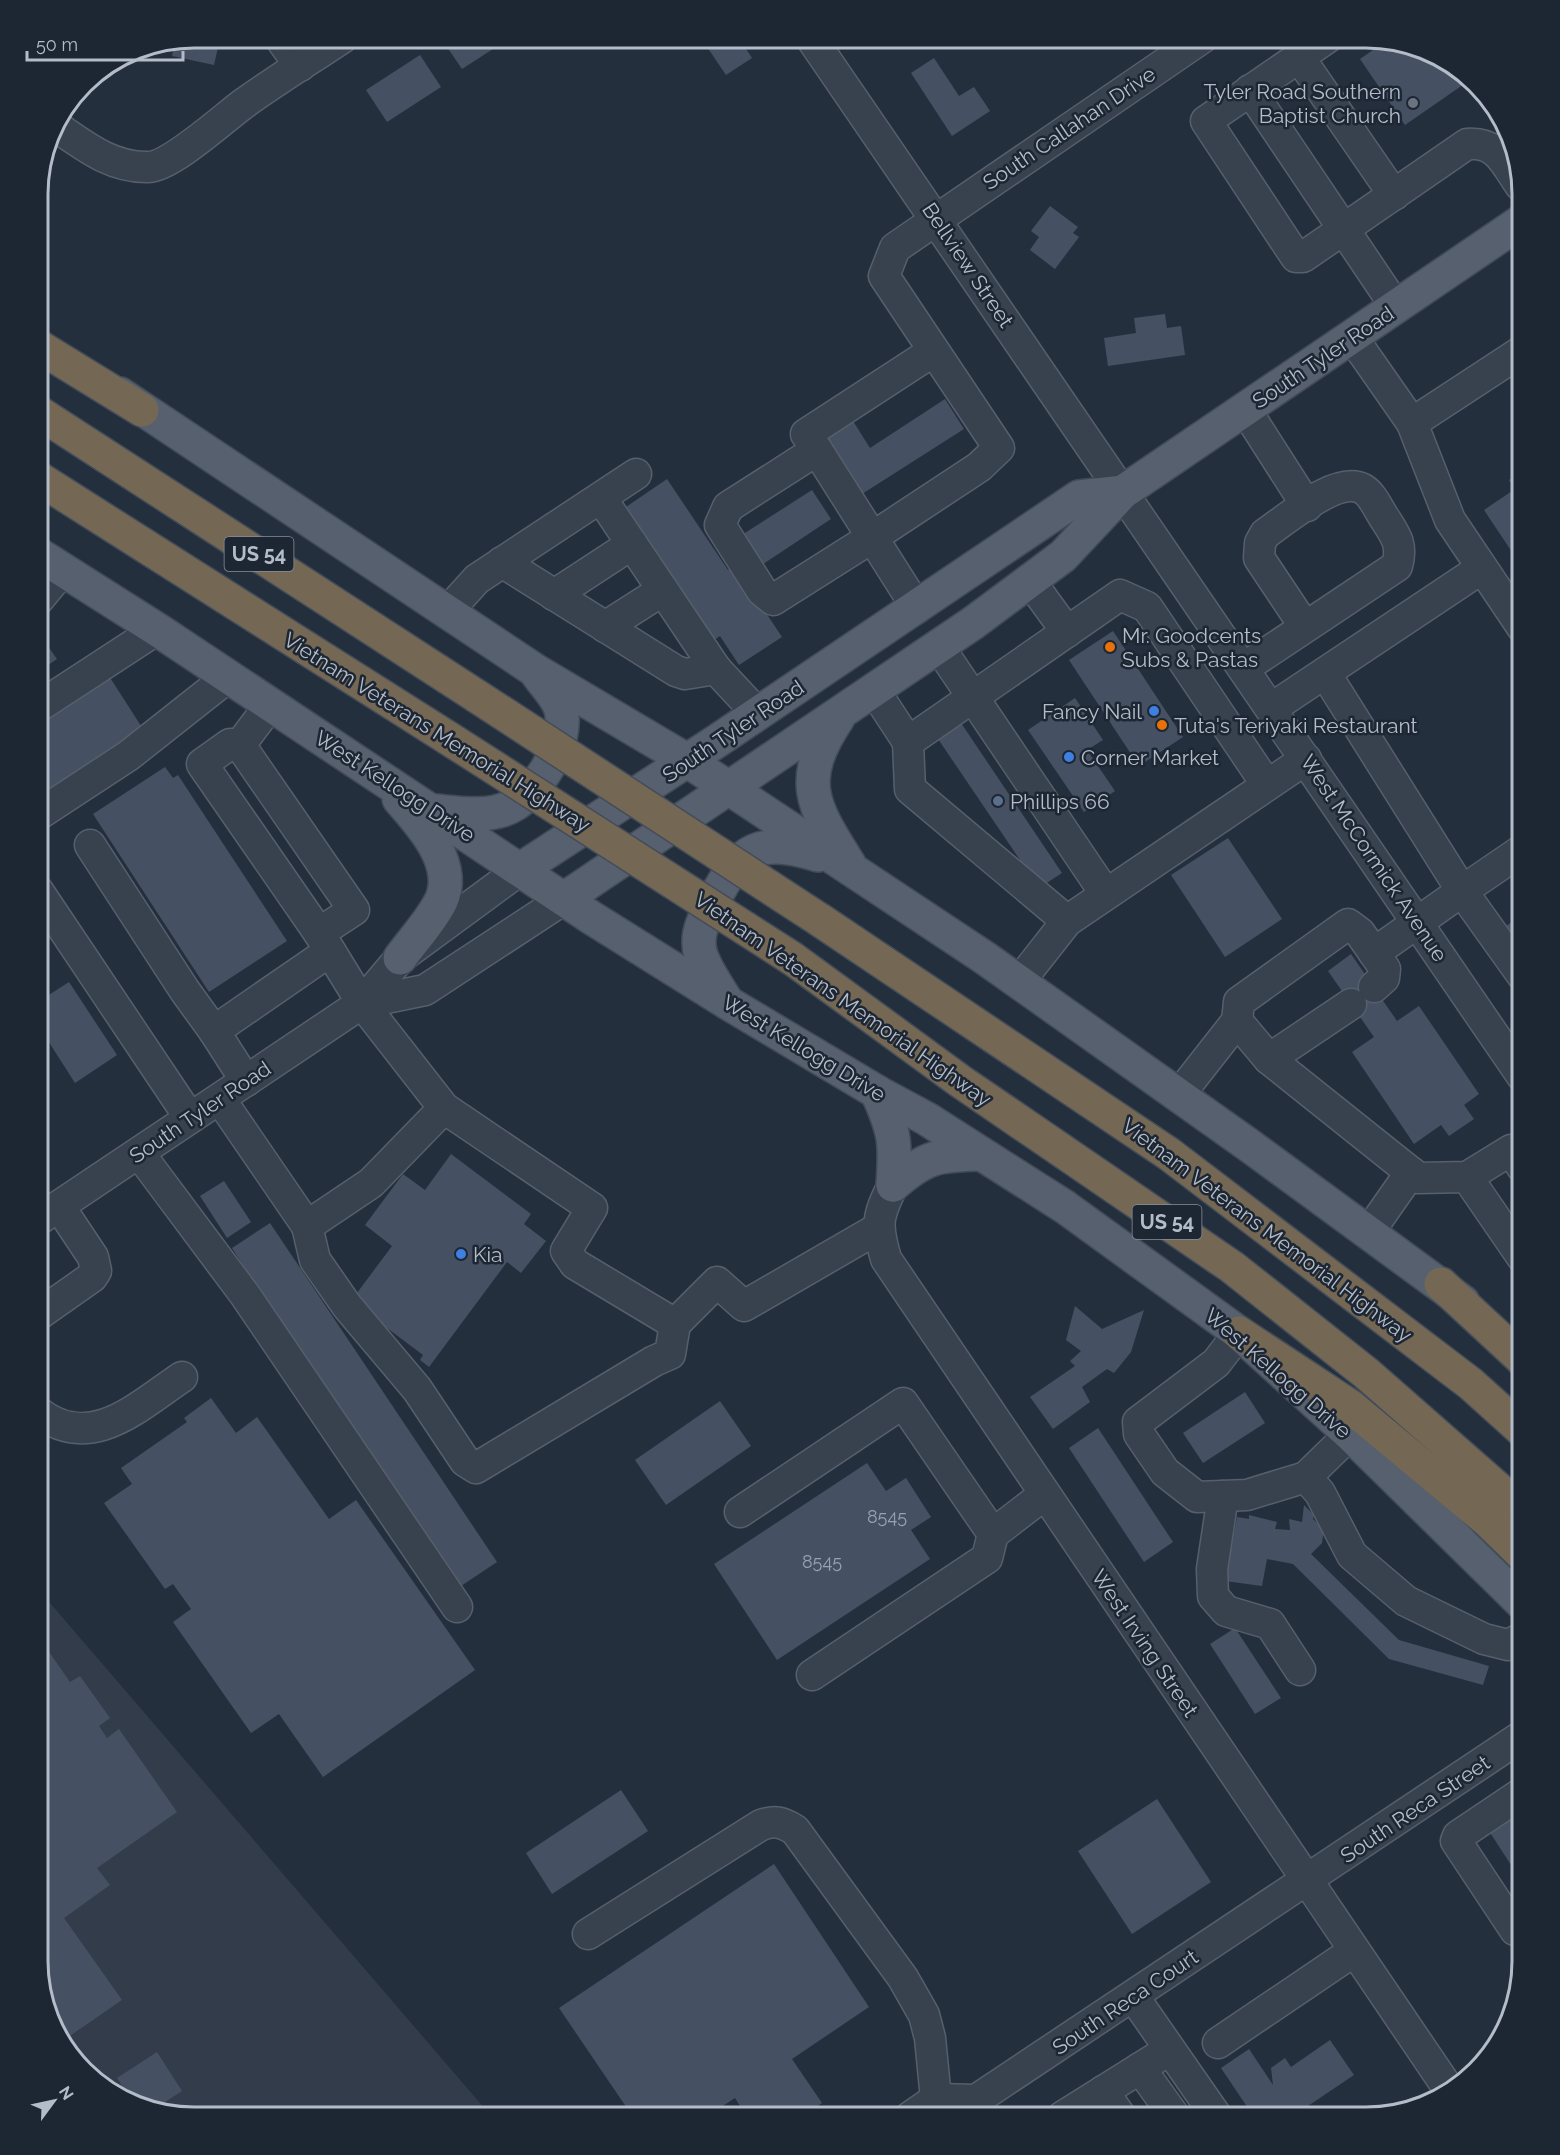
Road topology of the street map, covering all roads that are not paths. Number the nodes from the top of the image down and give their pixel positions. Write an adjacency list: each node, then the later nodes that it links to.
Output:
1 (287, 48): 7 (street)
2 (327, 48): 7 (street)
3 (818, 48): 12 (street, Bellview Street)
4 (1187, 48): 12 (street, South Callahan Drive)
5 (1312, 48): 6 (street)
6 (1299, 57): 8 (street); 11 (street)
7 (300, 66): 9 (street)
8 (1250, 90): 14 (street); 14 (street)
9 (63, 131)
10 (1503, 148): 11 (street)
11 (1394, 195): 14 (street)
12 (936, 218): 19 (street, South Callahan Drive); 28 (street, Bellview Street)
13 (1512, 228): 15 (main road, South Tyler Road)
14 (1343, 230): 15 (street)
15 (1396, 307): 16 (main road, South Tyler Road)
16 (1352, 337): 22 (main road, South Tyler Road); 24 (street)
17 (48, 341): 21 (main road)
18 (48, 352): 21 (highway)
19 (932, 352): 25 (street); 31 (street)
20 (1512, 358): 24 (street)
21 (142, 410): 40 (main road)
22 (1245, 410): 28 (main road, South Tyler Road); 30 (street)
23 (48, 418): 115 (highway, Vietnam Veterans Memorial Highway / US 54, bridge)
24 (1412, 423): 35 (street)
25 (817, 450): 31 (street); 31 (street)
26 (636, 474): 29 (street)
27 (48, 484): 120 (highway, Vietnam Veterans Memorial Highway / US 54, bridge)
28 (1123, 492): 36 (main road, South Tyler Road); 39 (main road, South Tyler Road); 47 (street, West McCormick Avenue)
29 (601, 498): 32 (street); 34 (street)
30 (1307, 506): 43 (street); 43 (street)
31 (871, 538): 39 (street)
32 (632, 544): 37 (street); 38 (street)
33 (50, 562): 44 (main road, West Kellogg Drive)
34 (502, 562): 38 (street); 40 (street)
35 (1482, 568): 41 (street); 50 (street)
36 (1030, 580): 45 (street); 46 (main road, South Tyler Road)
37 (663, 590): 42 (street); 48 (street)
38 (554, 595): 42 (street)
39 (917, 608): 58 (main road, South Tyler Road)
40 (447, 612): 49 (main road)
41 (1512, 612)
42 (605, 627): 48 (street)
43 (1305, 627): 47 (street)
44 (156, 630): 51 (main road, West Kellogg Drive); 54 (street)
45 (1067, 632): 53 (street); 64 (street)
46 (939, 646): 52 (main road, South Tyler Road); 53 (street)
47 (1244, 668): 56 (street, West McCormick Avenue)
48 (716, 669): 58 (street)
49 (536, 671): 62 (main road); 67 (main road)
50 (1325, 673): 56 (street); 72 (street)
51 (228, 677): 55 (main road, West Kellogg Drive); 66 (street)
52 (874, 690): 57 (main road, South Tyler Road); 59 (street)
53 (973, 697): 59 (street); 73 (street)
54 (48, 700)
55 (270, 705): 60 (street); 63 (main road, West Kellogg Drive)
56 (1272, 708): 61 (street, West McCormick Avenue)
57 (842, 712): 65 (main road, South Tyler Road); 70 (main road)
58 (758, 714): 62 (main road, South Tyler Road)
59 (908, 742): 76 (street)
60 (240, 745): 78 (street); 78 (street)
61 (1306, 759): 64 (street); 77 (street, West McCormick Avenue)
62 (688, 761): 65 (main road); 71 (main road, South Tyler Road)
63 (380, 777): 67 (main road, West Kellogg Drive); 80 (main road)
64 (1267, 785): 73 (street)
65 (729, 789): 70 (main road); 74 (main road, South Tyler Road)
66 (48, 808)
67 (434, 811): 71 (main road, West Kellogg Drive)
68 (90, 845): 86 (street)
69 (1512, 857): 72 (street)
70 (844, 866): 82 (main road); 84 (main road)
71 (521, 869): 74 (main road, West Kellogg Drive); 80 (street, South Tyler Road)
72 (1462, 891): 77 (street); 81 (street)
73 (1106, 894): 76 (street)
74 (564, 900): 83 (street, South Tyler Road); 84 (main road, West Kellogg Drive)
75 (48, 906): 94 (street)
76 (1067, 921): 82 (street)
77 (1418, 921): 79 (street); 88 (street, West McCormick Avenue)
78 (325, 942): 83 (street); 86 (street)
79 (1374, 953): 85 (street); 87 (street)
80 (400, 958): 83 (street, South Tyler Road)
81 (1512, 961)
82 (1019, 982): 91 (main road)
83 (362, 1003): 89 (street, South Tyler Road); 93 (street)
84 (728, 1003): 90 (main road, West Kellogg Drive)
85 (1237, 1022): 87 (street); 91 (street)
86 (214, 1031): 89 (street)
87 (1269, 1059): 98 (street)
88 (1512, 1061)
89 (246, 1081): 92 (street, South Tyler Road)
90 (877, 1092): 97 (main road, West Kellogg Drive); 100 (main road)
91 (1179, 1095): 105 (main road)
92 (220, 1099): 94 (street, South Tyler Road); 103 (street)
93 (444, 1108): 103 (street); 109 (street)
94 (190, 1118): 96 (street, South Tyler Road)
95 (1512, 1152): 99 (street)
96 (139, 1153): 101 (street, South Tyler Road); 125 (street)
97 (981, 1154): 100 (main road); 110 (main road, West Kellogg Drive)
98 (1411, 1172): 99 (street); 105 (street)
99 (1467, 1177): 106 (street)
100 (893, 1185): 104 (street)
101 (48, 1208)
102 (48, 1213): 108 (street)
103 (307, 1226): 109 (street)
104 (877, 1229): 109 (street); 118 (street, West Irving Street)
105 (1369, 1232): 107 (main road)
106 (1512, 1242)
107 (1441, 1284): 111 (main road); 112 (highway)
108 (48, 1308)
109 (675, 1324)
110 (1239, 1333): 116 (main road, West Kellogg Drive); 119 (street); 123 (highway)
111 (1512, 1343)
112 (1512, 1350)
113 (182, 1377): 114 (street)
114 (48, 1420)
115 (1512, 1421)
116 (1350, 1434): 117 (street); 124 (main road, West Kellogg Drive)
117 (1306, 1477): 119 (street); 126 (street)
118 (1045, 1494): 122 (street); 133 (street, West Irving Street)
119 (1223, 1496): 127 (street)
120 (1512, 1501)
121 (740, 1512): 122 (street)
122 (993, 1534): 128 (street)
123 (1512, 1544)
124 (1512, 1593)
125 (457, 1607)
126 (1512, 1643)
127 (1300, 1670)
128 (812, 1675)
129 (1512, 1743): 130 (street, South Reca Street)
130 (1459, 1779): 132 (street); 133 (street, South Reca Street)
131 (1512, 1800): 132 (street)
132 (1485, 1818): 134 (street)
133 (1306, 1881): 136 (street, West Irving Street); 137 (street, South Reca Court)
134 (1512, 1925)
135 (588, 1934): 143 (street)
136 (1354, 1951): 138 (street); 141 (street, West Irving Street)
137 (1133, 1996): 139 (street); 146 (street, South Reca Court)
138 (1218, 2043)
139 (1169, 2050): 140 (street); 150 (street)
140 (1140, 2068): 142 (street); 149 (street)
141 (1445, 2083)
142 (1103, 2091): 147 (street); 148 (street)
143 (936, 2099): 144 (street); 145 (street, South Reca Court)
144 (924, 2107)
145 (973, 2107)
146 (985, 2107)
147 (1078, 2107)
148 (1114, 2107)
149 (1168, 2107)
150 (1209, 2107)

